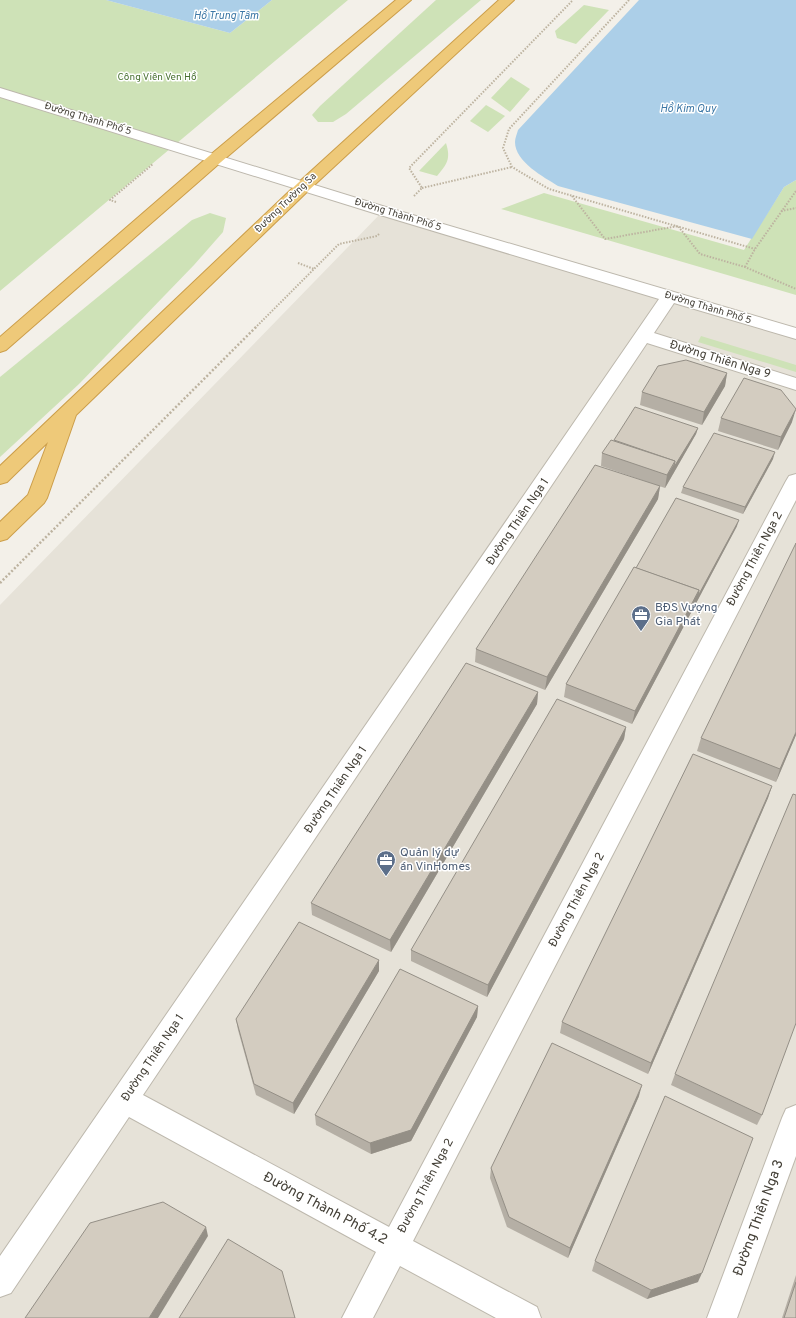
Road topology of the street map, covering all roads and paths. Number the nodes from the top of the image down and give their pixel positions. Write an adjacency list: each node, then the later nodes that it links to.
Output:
1 (404, 0): 7 (highway)
2 (507, 0): 9 (highway, Đường Trường Sa)
3 (573, 0): 10 (path)
4 (629, 0): 8 (path)
5 (0, 92): 6 (street, Đường Thành Phố 5)
6 (174, 146): 7 (street, Đường Thành Phố 5); 13 (path)
7 (215, 159): 9 (street, Đường Thành Phố 5); 26 (highway)
8 (512, 167): 10 (path); 12 (path)
9 (304, 186): 16 (street, Đường Thành Phố 5); 28 (highway, Đường Trường Sa)
10 (422, 188): 16 (path)
11 (796, 191): 15 (path)
12 (572, 196): 17 (path); 17 (path)
13 (116, 202)
14 (796, 208): 15 (path)
15 (781, 211): 18 (path)
16 (397, 214): 21 (path); 23 (street, Đường Thành Phố 5)
17 (678, 226): 18 (path); 20 (path)
18 (755, 249): 20 (path)
19 (298, 263): 21 (path)
20 (745, 267): 22 (path)
21 (314, 269): 32 (path)
22 (796, 288)
23 (670, 296): 24 (street, Đường Thành Phố 5); 25 (street, Đường Thiên Nga 1)
24 (796, 334)
25 (644, 336): 27 (street, Đường Thiên Nga 9); 33 (street, Đường Thiên Nga 1)
26 (0, 346)
27 (796, 384)
28 (69, 411): 29 (highway, Đường Trường Sa); 31 (highway, Đường Trường Sa)
29 (0, 477)
30 (796, 481): 35 (street, Đường Thiên Nga 2)
31 (0, 534)
32 (0, 583)
33 (125, 1100): 35 (street, Đường Thành Phố 4.2); 36 (street, Đường Thiên Nga 1)
34 (796, 1118): 39 (street, Đường Thiên Nga 3)
35 (395, 1247): 37 (street, Đường Thiên Nga 2); 38 (street, Đường Thành Phố 4.2)
36 (0, 1282)
37 (357, 1318)
38 (526, 1318)
39 (722, 1318)

